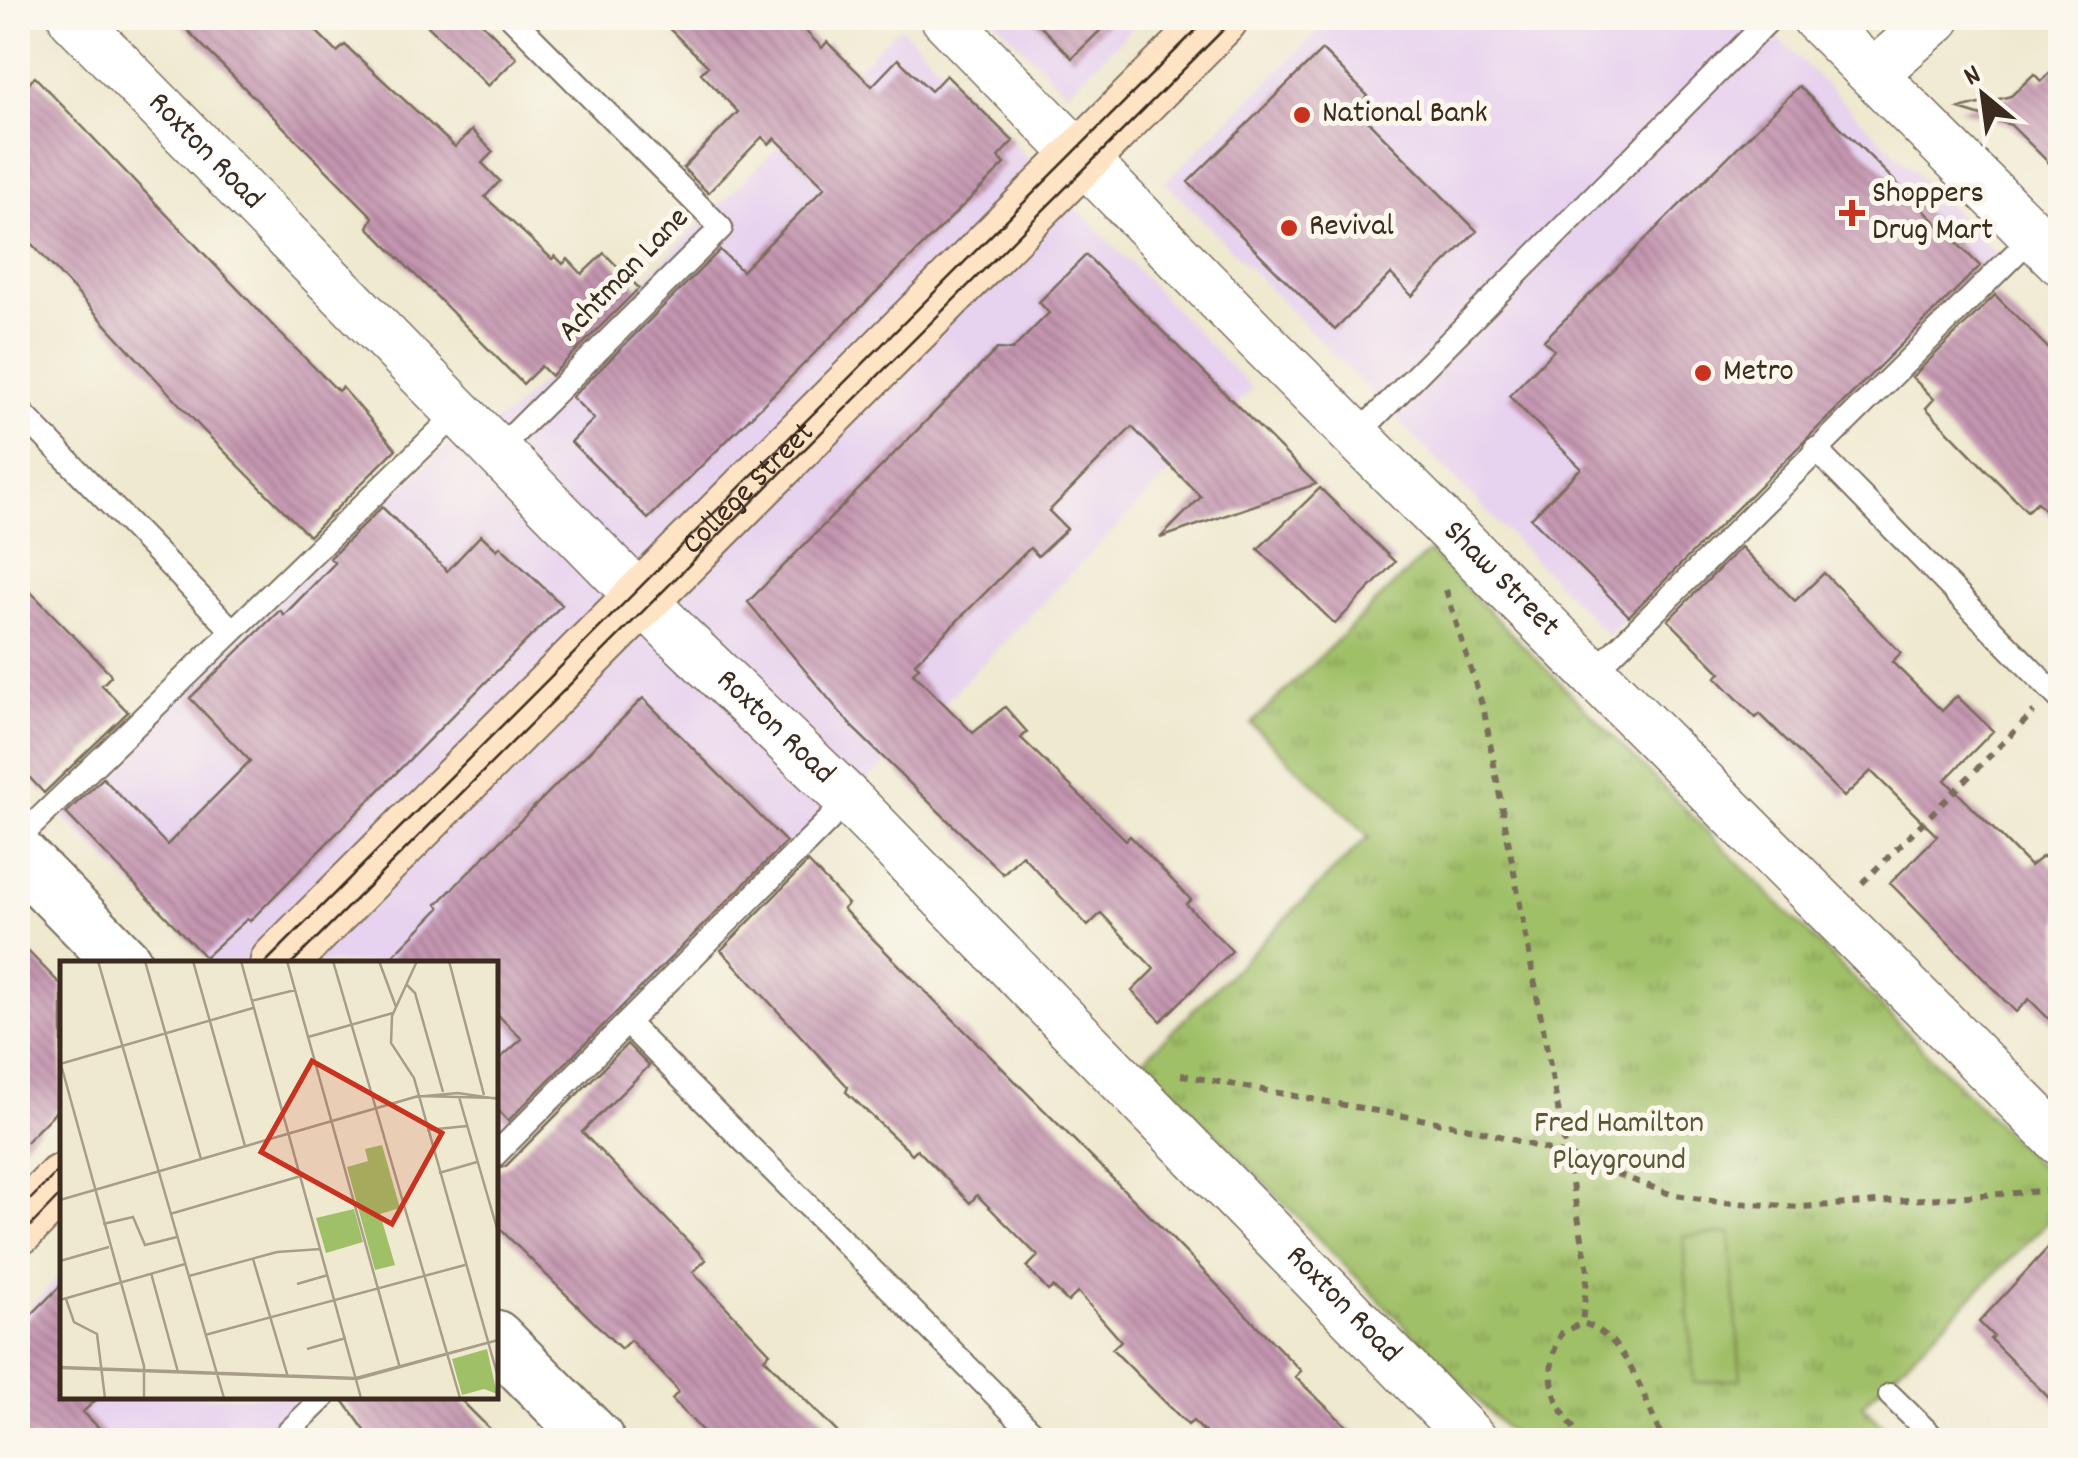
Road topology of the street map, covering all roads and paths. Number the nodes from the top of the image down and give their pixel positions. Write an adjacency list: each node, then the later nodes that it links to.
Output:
1 (73, 18): 12 (street, Roxton Road)
2 (512, 18): 12 (lane, Achtman Lane)
3 (944, 18): 9 (street, Shaw Street)
4 (1220, 18): 9 (main road, College Street)
5 (1772, 18): 13 (lane)
6 (1816, 18): 8 (street)
7 (1938, 18): 8 (street)
8 (1874, 73): 10 (street)
9 (1079, 158): 13 (street, Shaw Street); 16 (main road, College Street)
10 (2048, 247): 14 (lane)
11 (18, 409): 17 (lane)
12 (475, 428): 16 (street, Roxton Road); 17 (lane)
13 (1356, 436): 18 (street, Shaw Street)
14 (1815, 449): 18 (lane); 19 (lane)
15 (1444, 579): 30 (path)
16 (643, 600): 20 (street, Roxton Road); 25 (main road, College Street)
17 (234, 631): 21 (lane)
18 (1593, 673): 23 (street, Shaw Street)
19 (2057, 696): 23 (path)
20 (849, 800): 26 (lane); 27 (street, Roxton Road)
21 (18, 840)
22 (18, 855): 24 (street)
23 (1833, 912): 28 (street, Shaw Street)
24 (122, 961)
25 (280, 961)
26 (627, 1024): 29 (lane); 40 (lane)
27 (1135, 1094): 30 (path); 41 (street, Roxton Road)
28 (2060, 1141)
29 (498, 1152)
30 (1566, 1155): 32 (path); 34 (path)
31 (60, 1184): 33 (main road)
32 (2060, 1190)
33 (18, 1227)
34 (1582, 1322): 42 (path); 43 (path)
35 (498, 1341): 39 (street)
36 (1890, 1395): 44 (lane)
37 (322, 1398): 38 (lane)
38 (280, 1440)
39 (596, 1440)
40 (1040, 1440)
41 (1473, 1440)
42 (1586, 1440)
43 (1664, 1440)
44 (1936, 1440)

